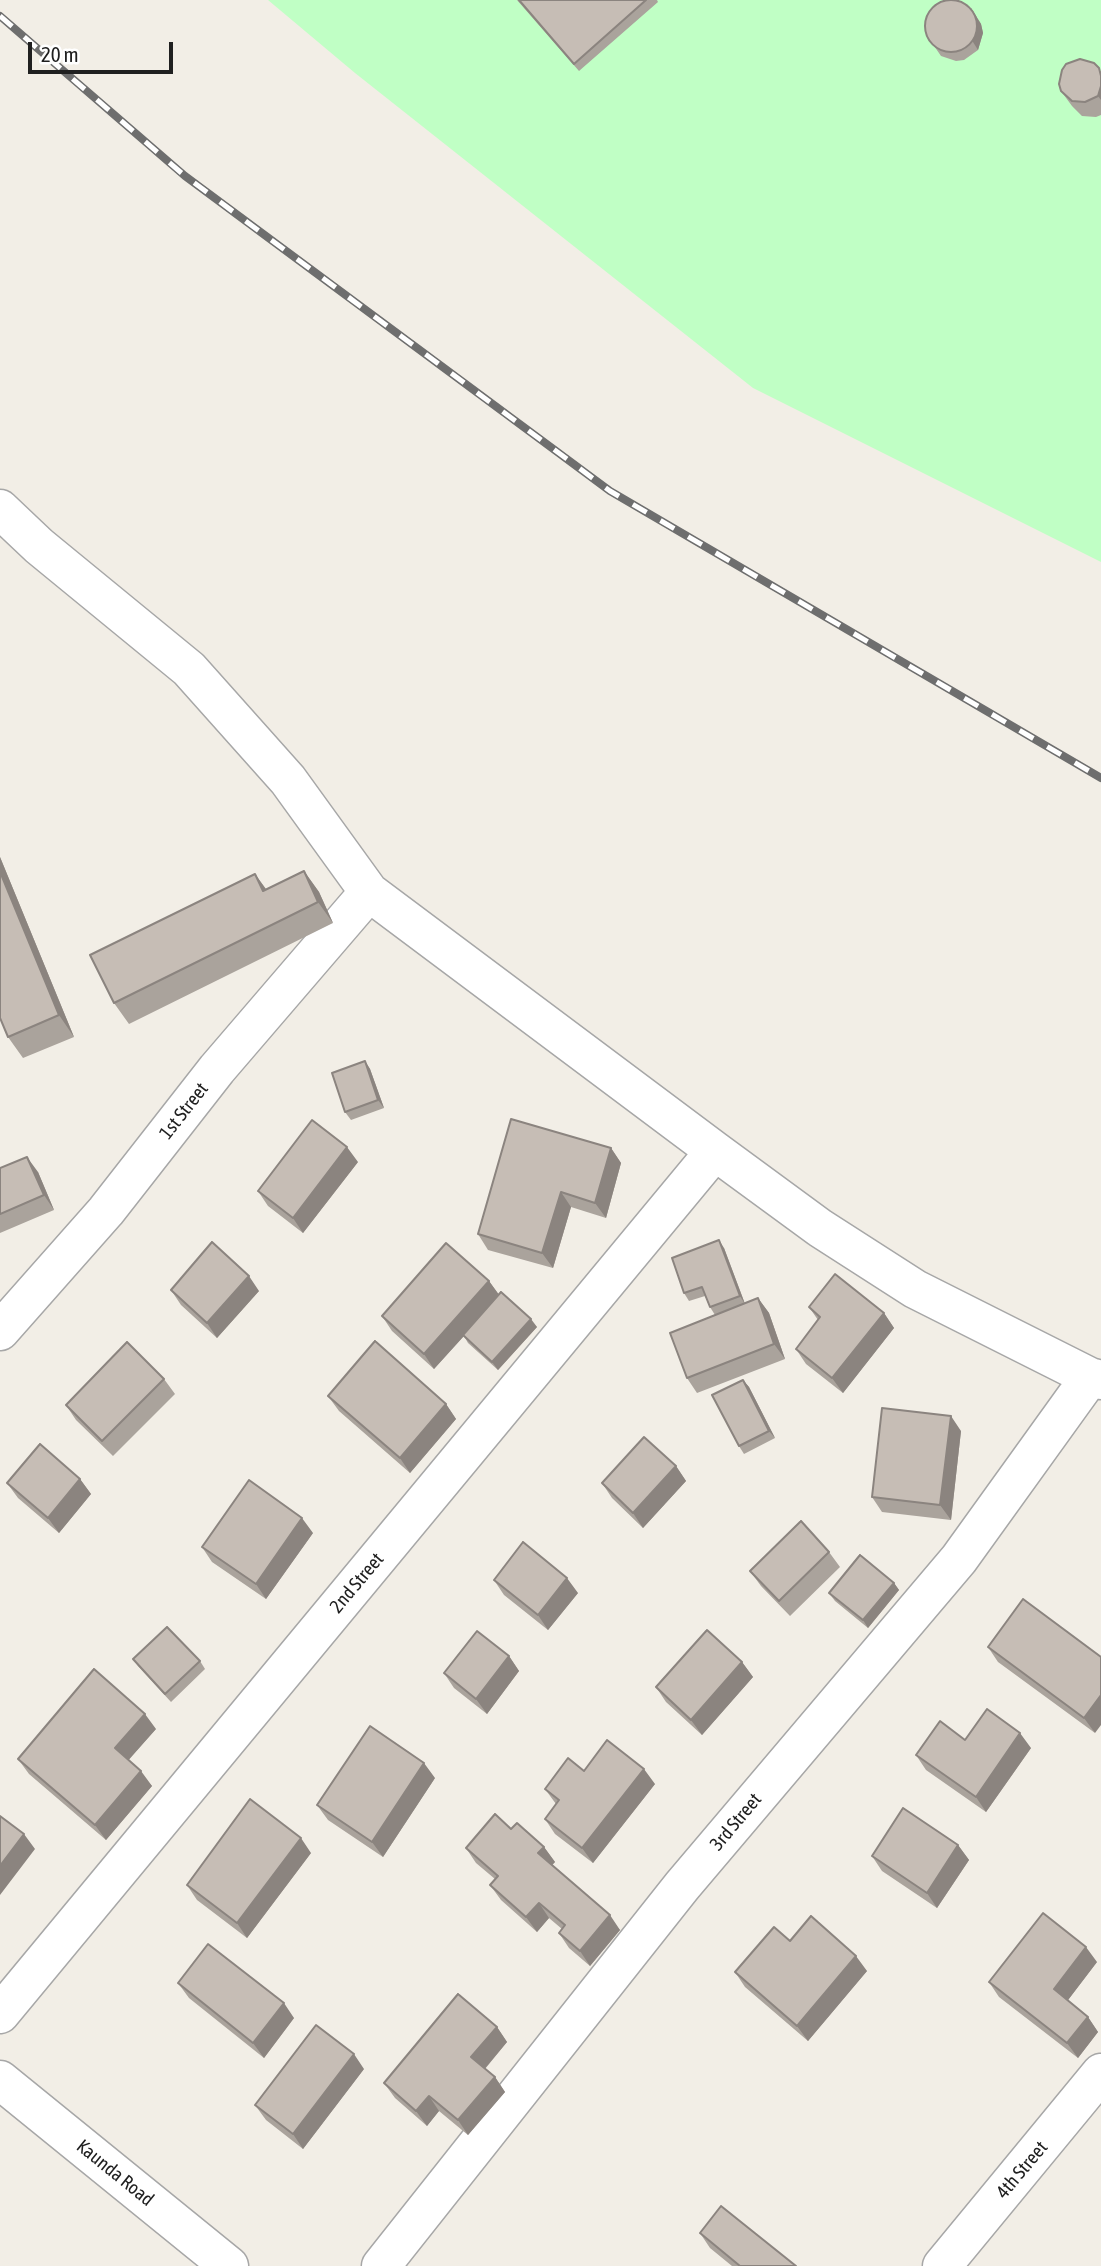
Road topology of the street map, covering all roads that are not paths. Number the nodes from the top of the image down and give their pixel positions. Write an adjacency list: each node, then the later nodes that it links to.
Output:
1 (0, 509): 2 (street)
2 (369, 892): 3 (street); 4 (street, 1st Street)
3 (715, 1152): 5 (street); 6 (street, 2nd Street)
4 (0, 1331)
5 (1096, 1379): 10 (street, 3rd Street)
6 (0, 2014)
7 (1101, 2073): 11 (street, 4th Street)
8 (0, 2080): 9 (street, Kaunda Road)
9 (229, 2266)
10 (381, 2266)
11 (942, 2266)

